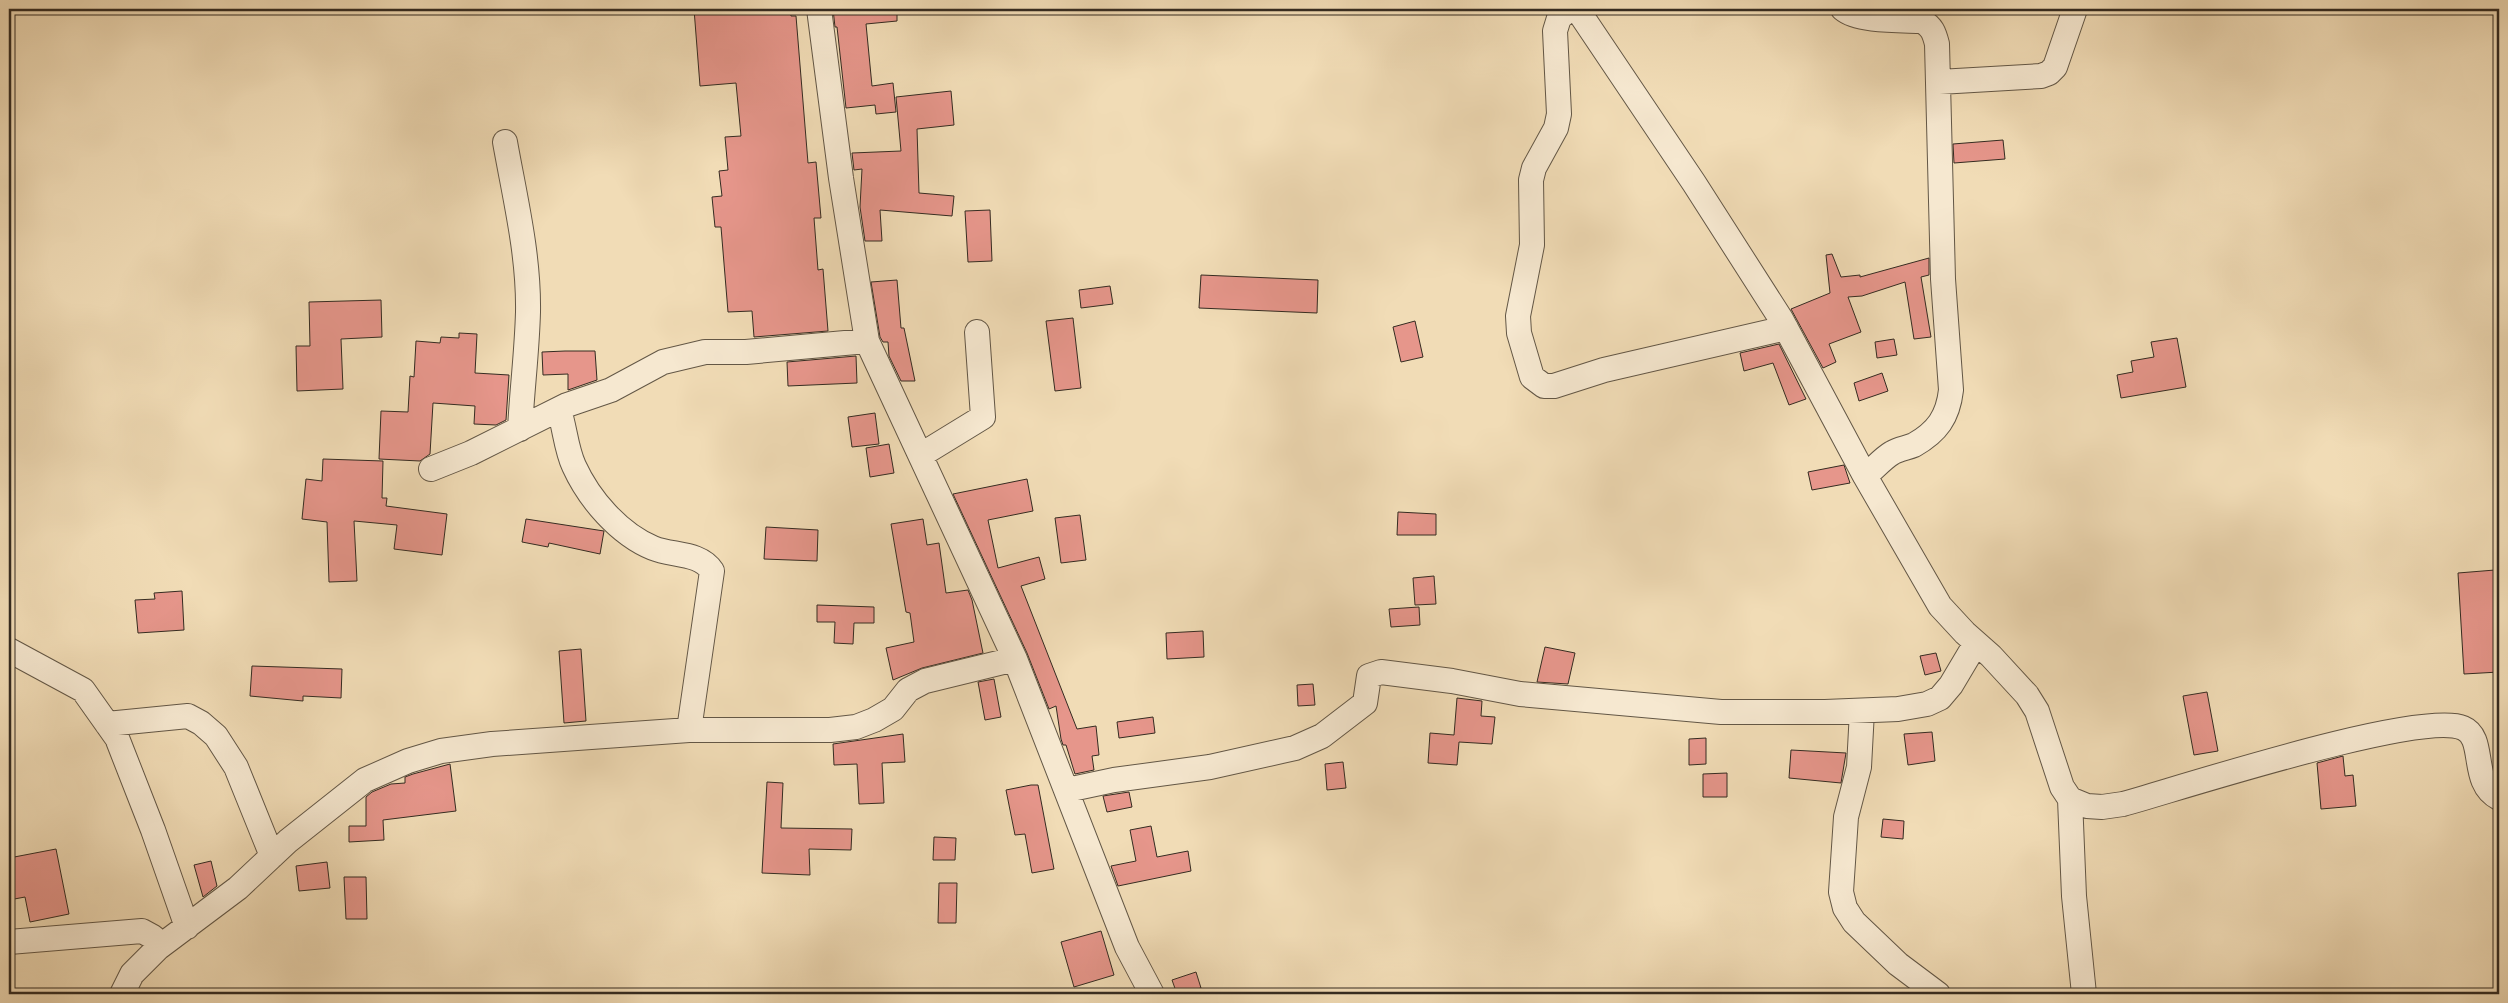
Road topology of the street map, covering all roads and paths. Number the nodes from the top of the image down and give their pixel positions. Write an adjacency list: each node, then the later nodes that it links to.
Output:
1 (819, 9): 10 (street)
2 (1570, 9): 8 (street)
3 (1577, 9): 8 (street)
4 (1843, 9): 6 (street)
5 (2075, 9): 6 (street)
6 (1939, 82): 15 (street)
7 (505, 142): 12 (street)
8 (1786, 328): 15 (street)
9 (977, 332): 13 (street)
10 (867, 341): 11 (street); 13 (street)
11 (559, 410): 12 (street); 21 (street)
12 (520, 429): 14 (street)
13 (921, 455): 18 (street)
14 (432, 469)
15 (1865, 476): 16 (street)
16 (1976, 643): 19 (street); 24 (street)
17 (9, 650): 20 (street)
18 (1015, 659): 21 (street); 22 (street)
19 (1862, 711): 22 (street); 31 (street)
20 (107, 724): 25 (street); 26 (street)
21 (689, 730): 25 (street)
22 (1067, 790): 30 (street)
23 (2499, 798): 24 (street)
24 (2070, 799): 32 (street)
25 (272, 856): 26 (street)
26 (187, 927): 28 (street)
27 (9, 942): 28 (street)
28 (158, 948): 29 (street)
29 (122, 994)
30 (1152, 994)
31 (1938, 994)
32 (2084, 994)

